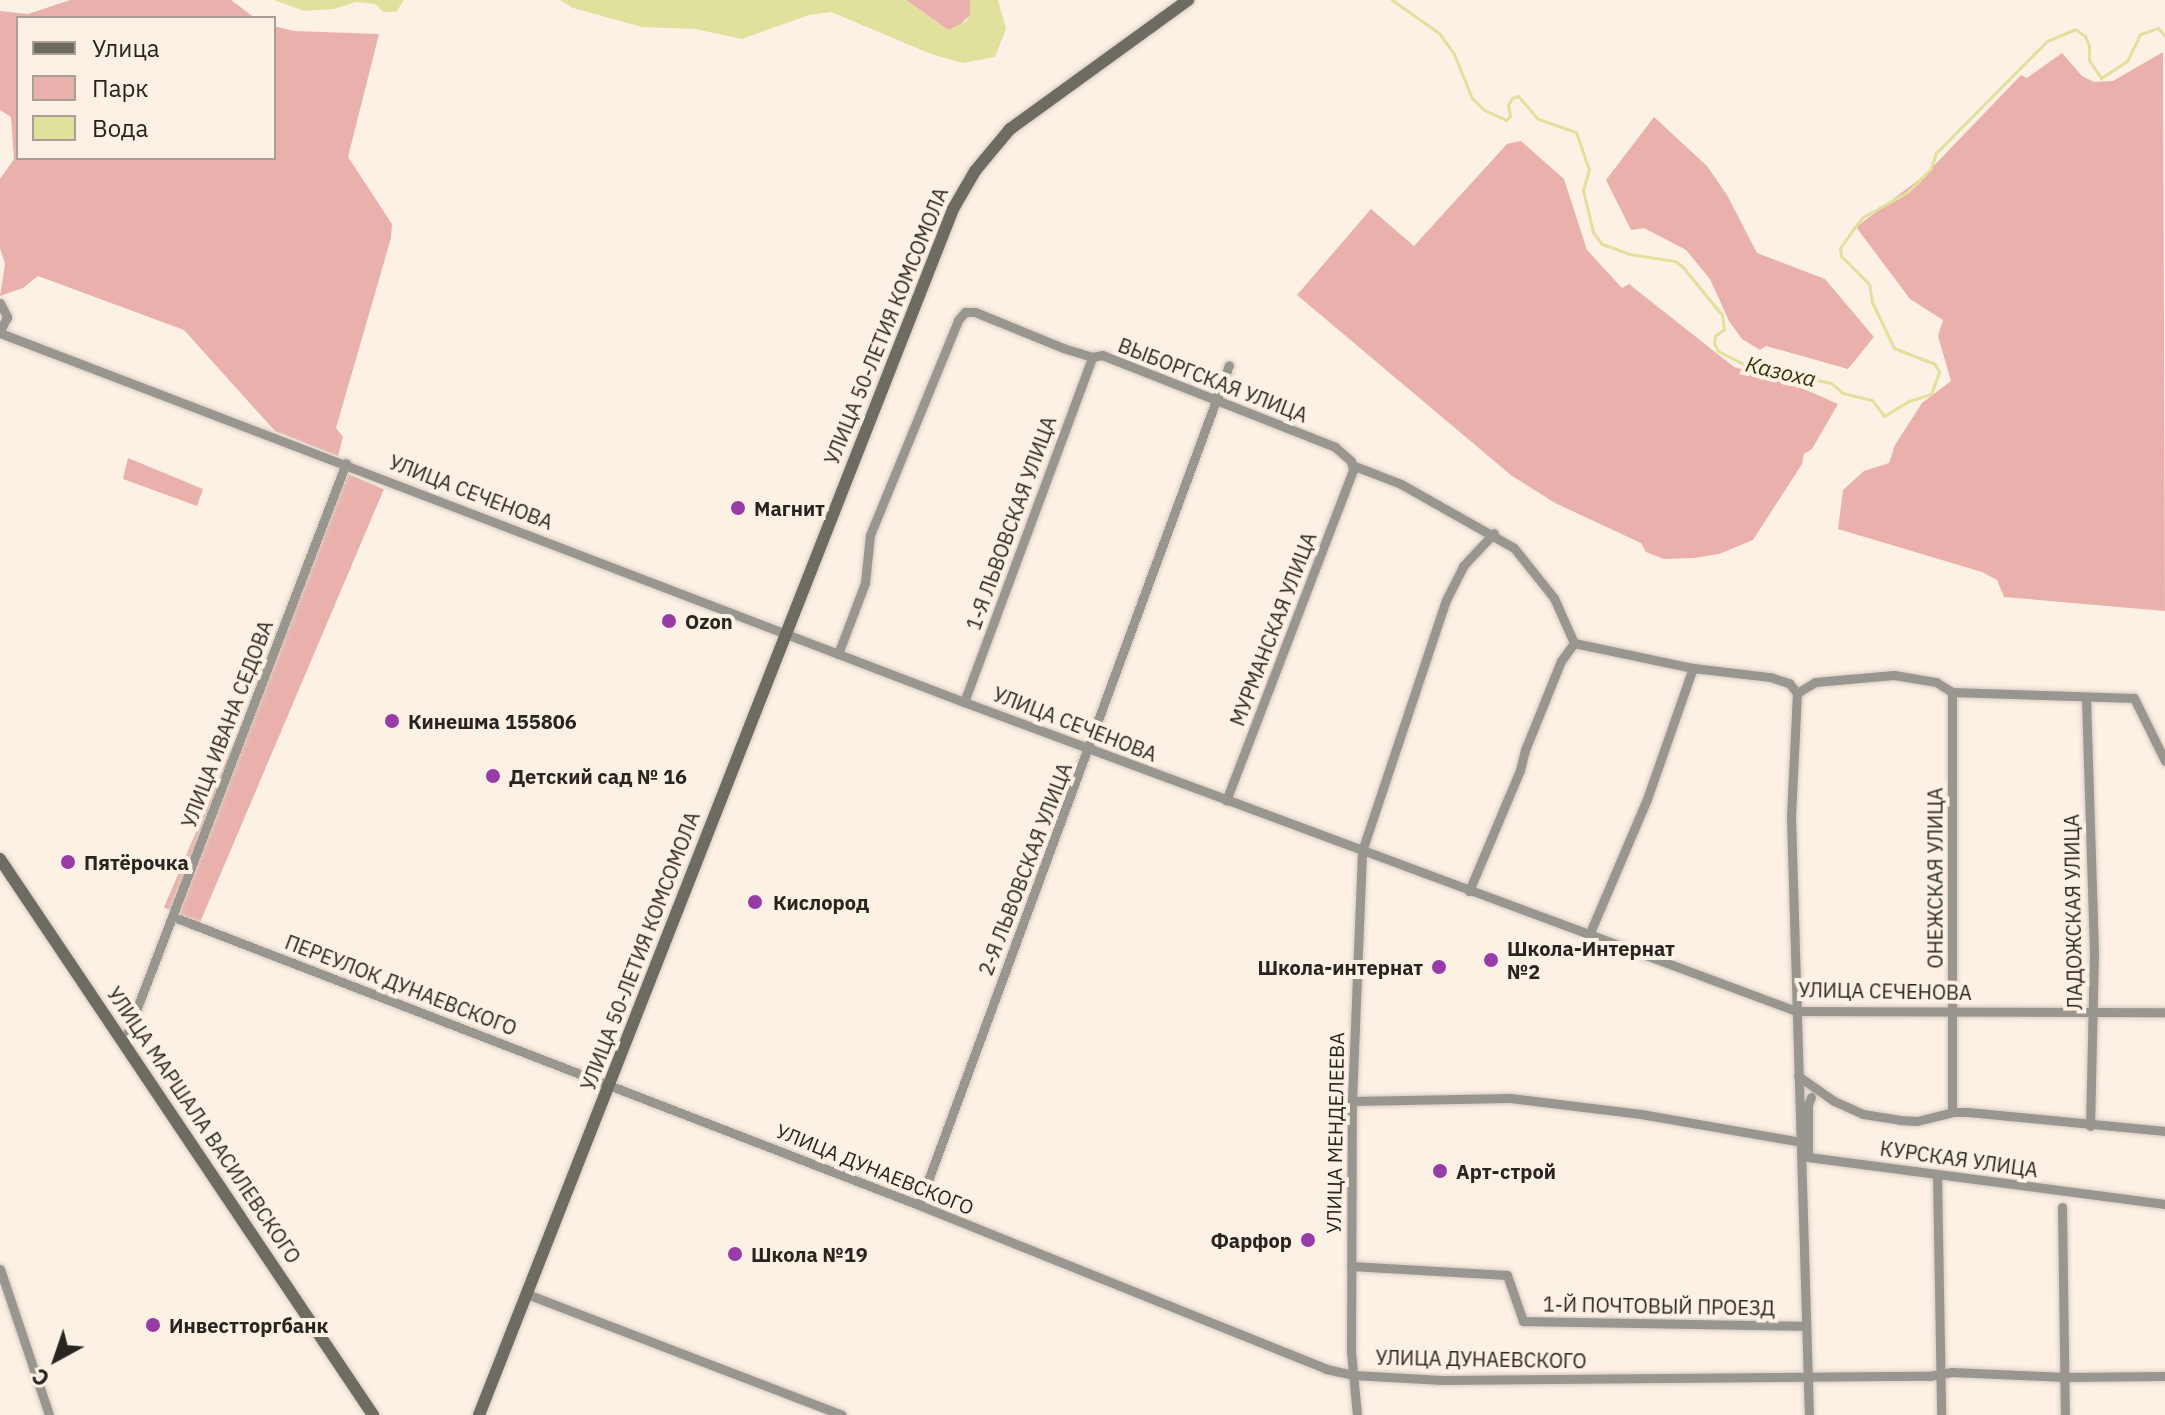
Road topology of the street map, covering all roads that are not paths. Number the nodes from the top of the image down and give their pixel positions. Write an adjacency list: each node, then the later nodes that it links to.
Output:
1 (1188, 0): 10 (main road, УЛИЦА 50-ЛЕТИЯ КОМСОМОЛА)
2 (0, 303): 3 (street)
3 (0, 332): 7 (street, УЛИЦА СЕЧЕНОВА)
4 (1092, 357): 6 (street, ВЫБОРГСКАЯ УЛИЦА); 12 (street, ВЫБОРГСКАЯ УЛИЦА); 17 (street, 1-Я ЛЬВОВСКАЯ УЛИЦА)
5 (1229, 365): 6 (street, 2-Я ЛЬВОВСКАЯ УЛИЦА)
6 (1219, 400): 8 (street, ВЫБОРГСКАЯ УЛИЦА); 18 (street, 2-Я ЛЬВОВСКАЯ УЛИЦА)
7 (346, 463): 10 (street, УЛИЦА СЕЧЕНОВА); 30 (street, УЛИЦА ИВАНА СЕДОВА)
8 (1353, 468): 9 (street, ВЫБОРГСКАЯ УЛИЦА); 20 (street, МУРМАНСКАЯ УЛИЦА)
9 (1494, 533): 11 (street, ВЫБОРГСКАЯ УЛИЦА); 21 (street, УЛИЦА МЕНДЕЛЕЕВА)
10 (783, 633): 12 (street, УЛИЦА СЕЧЕНОВА); 32 (main road, УЛИЦА 50-ЛЕТИЯ КОМСОМОЛА)
11 (1574, 643): 13 (street); 23 (street)
12 (838, 654): 17 (street, УЛИЦА СЕЧЕНОВА)
13 (1693, 668): 15 (street); 25 (street)
14 (1952, 692): 15 (street); 16 (street); 26 (street, ОНЕЖСКАЯ УЛИЦА)
15 (1797, 693): 27 (street)
16 (2086, 698): 19 (street); 28 (street, ЛАДОЖСКАЯ УЛИЦА)
17 (964, 702): 18 (street, УЛИЦА СЕЧЕНОВА)
18 (1090, 749): 20 (street, УЛИЦА СЕЧЕНОВА); 41 (street, 2-Я ЛЬВОВСКАЯ УЛИЦА)
19 (2165, 761)
20 (1226, 800): 21 (street, УЛИЦА СЕЧЕНОВА)
21 (1362, 851): 23 (street, УЛИЦА СЕЧЕНОВА); 34 (street, УЛИЦА МЕНДЕЛЕЕВА)
22 (0, 859): 30 (main road, УЛИЦА МАРШАЛА ВАСИЛЕВСКОГО)
23 (1469, 891): 25 (street, УЛИЦА СЕЧЕНОВА)
24 (179, 919): 32 (street, ПЕРЕУЛОК ДУНАЕВСКОГО)
25 (1589, 935): 27 (street, УЛИЦА СЕЧЕНОВА)
26 (1953, 1010): 27 (street, УЛИЦА СЕЧЕНОВА); 28 (street, УЛИЦА СЕЧЕНОВА); 35 (street, ОНЕЖСКАЯ УЛИЦА)
27 (1796, 1011): 31 (street)
28 (2093, 1012): 29 (street, УЛИЦА СЕЧЕНОВА); 36 (street, ЛАДОЖСКАЯ УЛИЦА)
29 (2165, 1012)
30 (124, 1042): 54 (main road, УЛИЦА МАРШАЛА ВАСИЛЕВСКОГО)
31 (1798, 1076): 35 (street, КУРСКАЯ УЛИЦА); 38 (street)
32 (611, 1084): 41 (street, УЛИЦА ДУНАЕВСКОГО); 46 (main road, УЛИЦА 50-ЛЕТИЯ КОМСОМОЛА)
33 (1811, 1097): 39 (street, КУРСКАЯ УЛИЦА)
34 (1352, 1101): 38 (street); 43 (street, УЛИЦА МЕНДЕЛЕЕВА)
35 (1952, 1112): 36 (street, КУРСКАЯ УЛИЦА)
36 (2090, 1126): 37 (street, КУРСКАЯ УЛИЦА)
37 (2165, 1131)
38 (1801, 1142): 47 (street)
39 (1937, 1174): 40 (street, КУРСКАЯ УЛИЦА); 48 (street)
40 (2165, 1204)
41 (919, 1205): 49 (street, УЛИЦА ДУНАЕВСКОГО)
42 (2062, 1207): 52 (street)
43 (1351, 1266): 47 (street, 1-Й ПОЧТОВЫЙ ПРОЕЗД); 49 (street, УЛИЦА МЕНДЕЛЕЕВА)
44 (0, 1269): 45 (street)
45 (3, 1286): 53 (street)
46 (527, 1294): 55 (main road, УЛИЦА 50-ЛЕТИЯ КОМСОМОЛА); 56 (street)
47 (1806, 1326): 51 (street)
48 (1940, 1374): 51 (street, УЛИЦА ДУНАЕВСКОГО); 52 (street, УЛИЦА ДУНАЕВСКОГО); 59 (street)
49 (1354, 1375): 51 (street, УЛИЦА ДУНАЕВСКОГО); 57 (street, УЛИЦА МЕНДЕЛЕЕВА)
50 (2165, 1376): 52 (street, УЛИЦА ДУНАЕВСКОГО)
51 (1808, 1377): 58 (street)
52 (2065, 1377): 60 (street)
53 (49, 1415)
54 (373, 1415)
55 (479, 1415)
56 (842, 1415)
57 (1357, 1415)
58 (1809, 1415)
59 (1941, 1415)
60 (2065, 1415)

